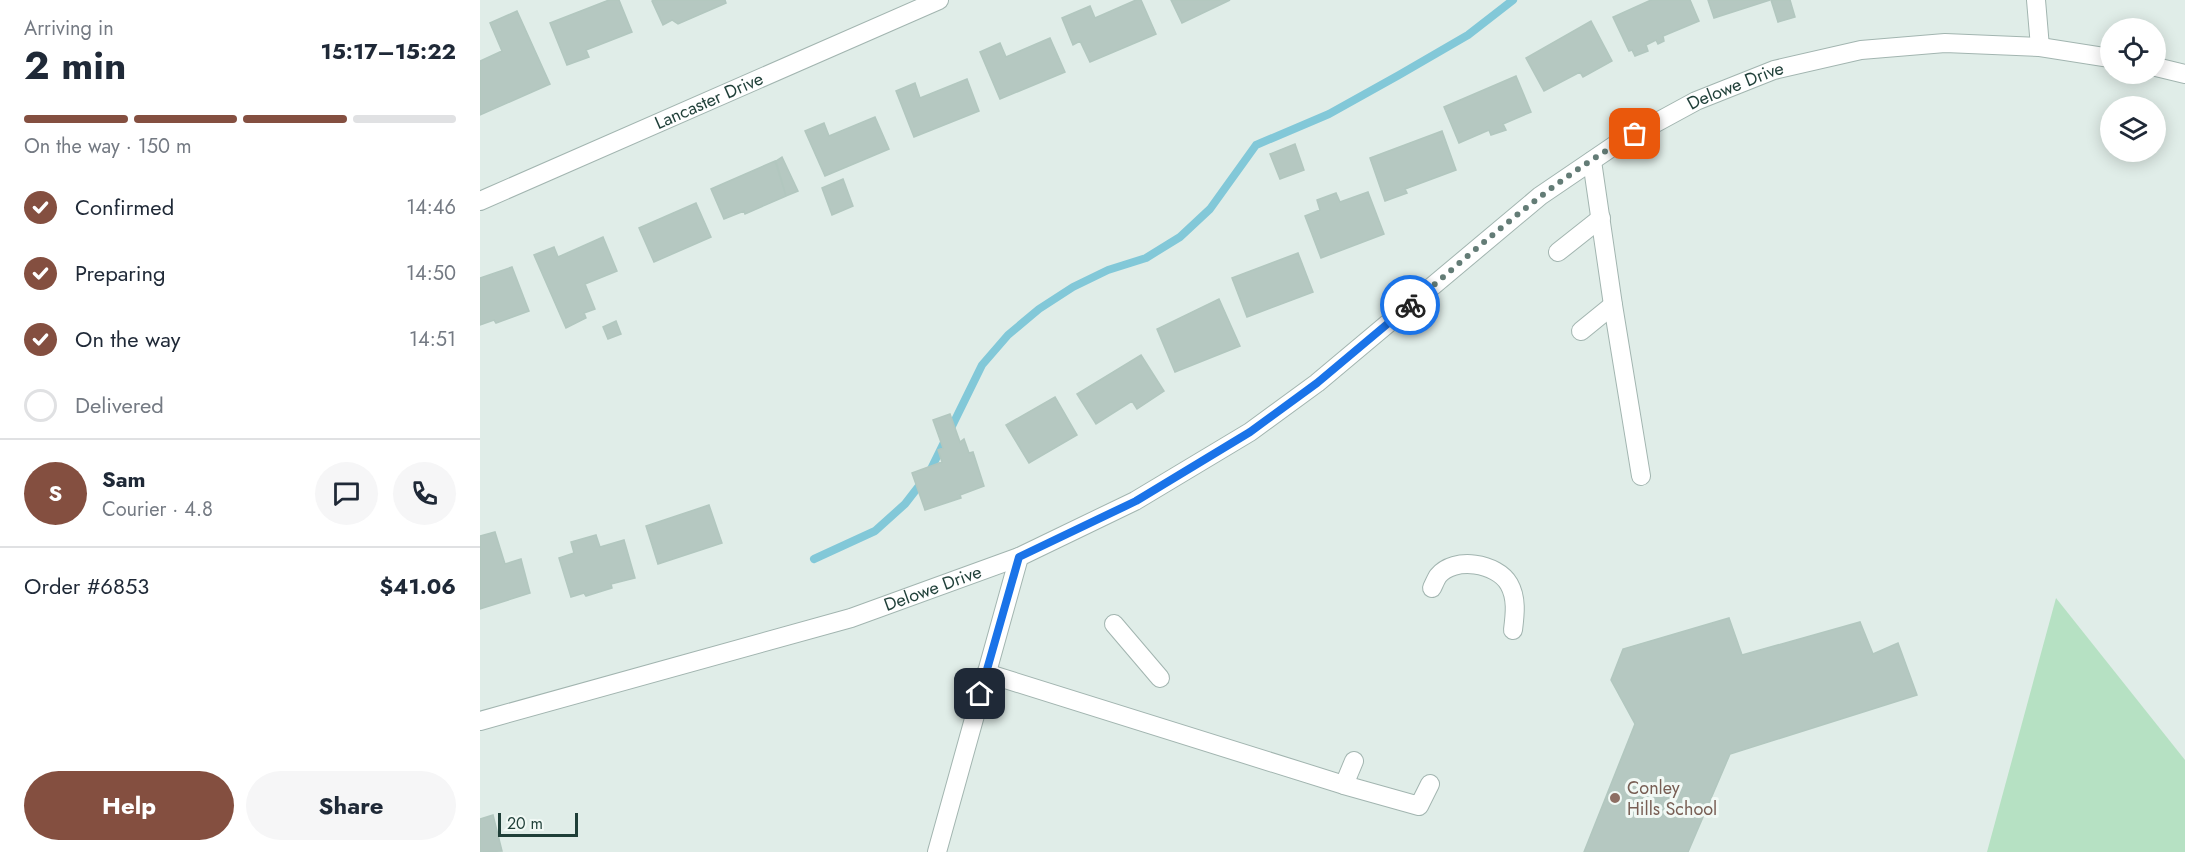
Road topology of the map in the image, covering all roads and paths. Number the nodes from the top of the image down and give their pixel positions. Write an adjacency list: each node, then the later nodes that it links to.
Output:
1 (939, 0): 8 (street, Lancaster Drive)
2 (2036, 0): 3 (street)
3 (2040, 47): 4 (street, Delowe Drive); 7 (street, Delowe Drive)
4 (2100, 56)
5 (2166, 69): 6 (street)
6 (2185, 74)
7 (1592, 161): 9 (street); 14 (street, Delowe Drive)
8 (480, 201)
9 (1601, 218): 10 (street); 11 (street)
10 (1558, 252)
11 (1612, 305): 12 (street); 13 (street)
12 (1581, 331)
13 (1641, 476)
14 (1019, 557): 18 (street); 20 (street, Delowe Drive)
15 (1432, 588): 17 (street)
16 (1114, 624): 19 (street)
17 (1514, 630)
18 (986, 673): 23 (street); 24 (street)
19 (1160, 678)
20 (480, 721)
21 (1354, 761): 23 (street)
22 (1430, 784): 23 (street)
23 (1344, 785)
24 (937, 852)

